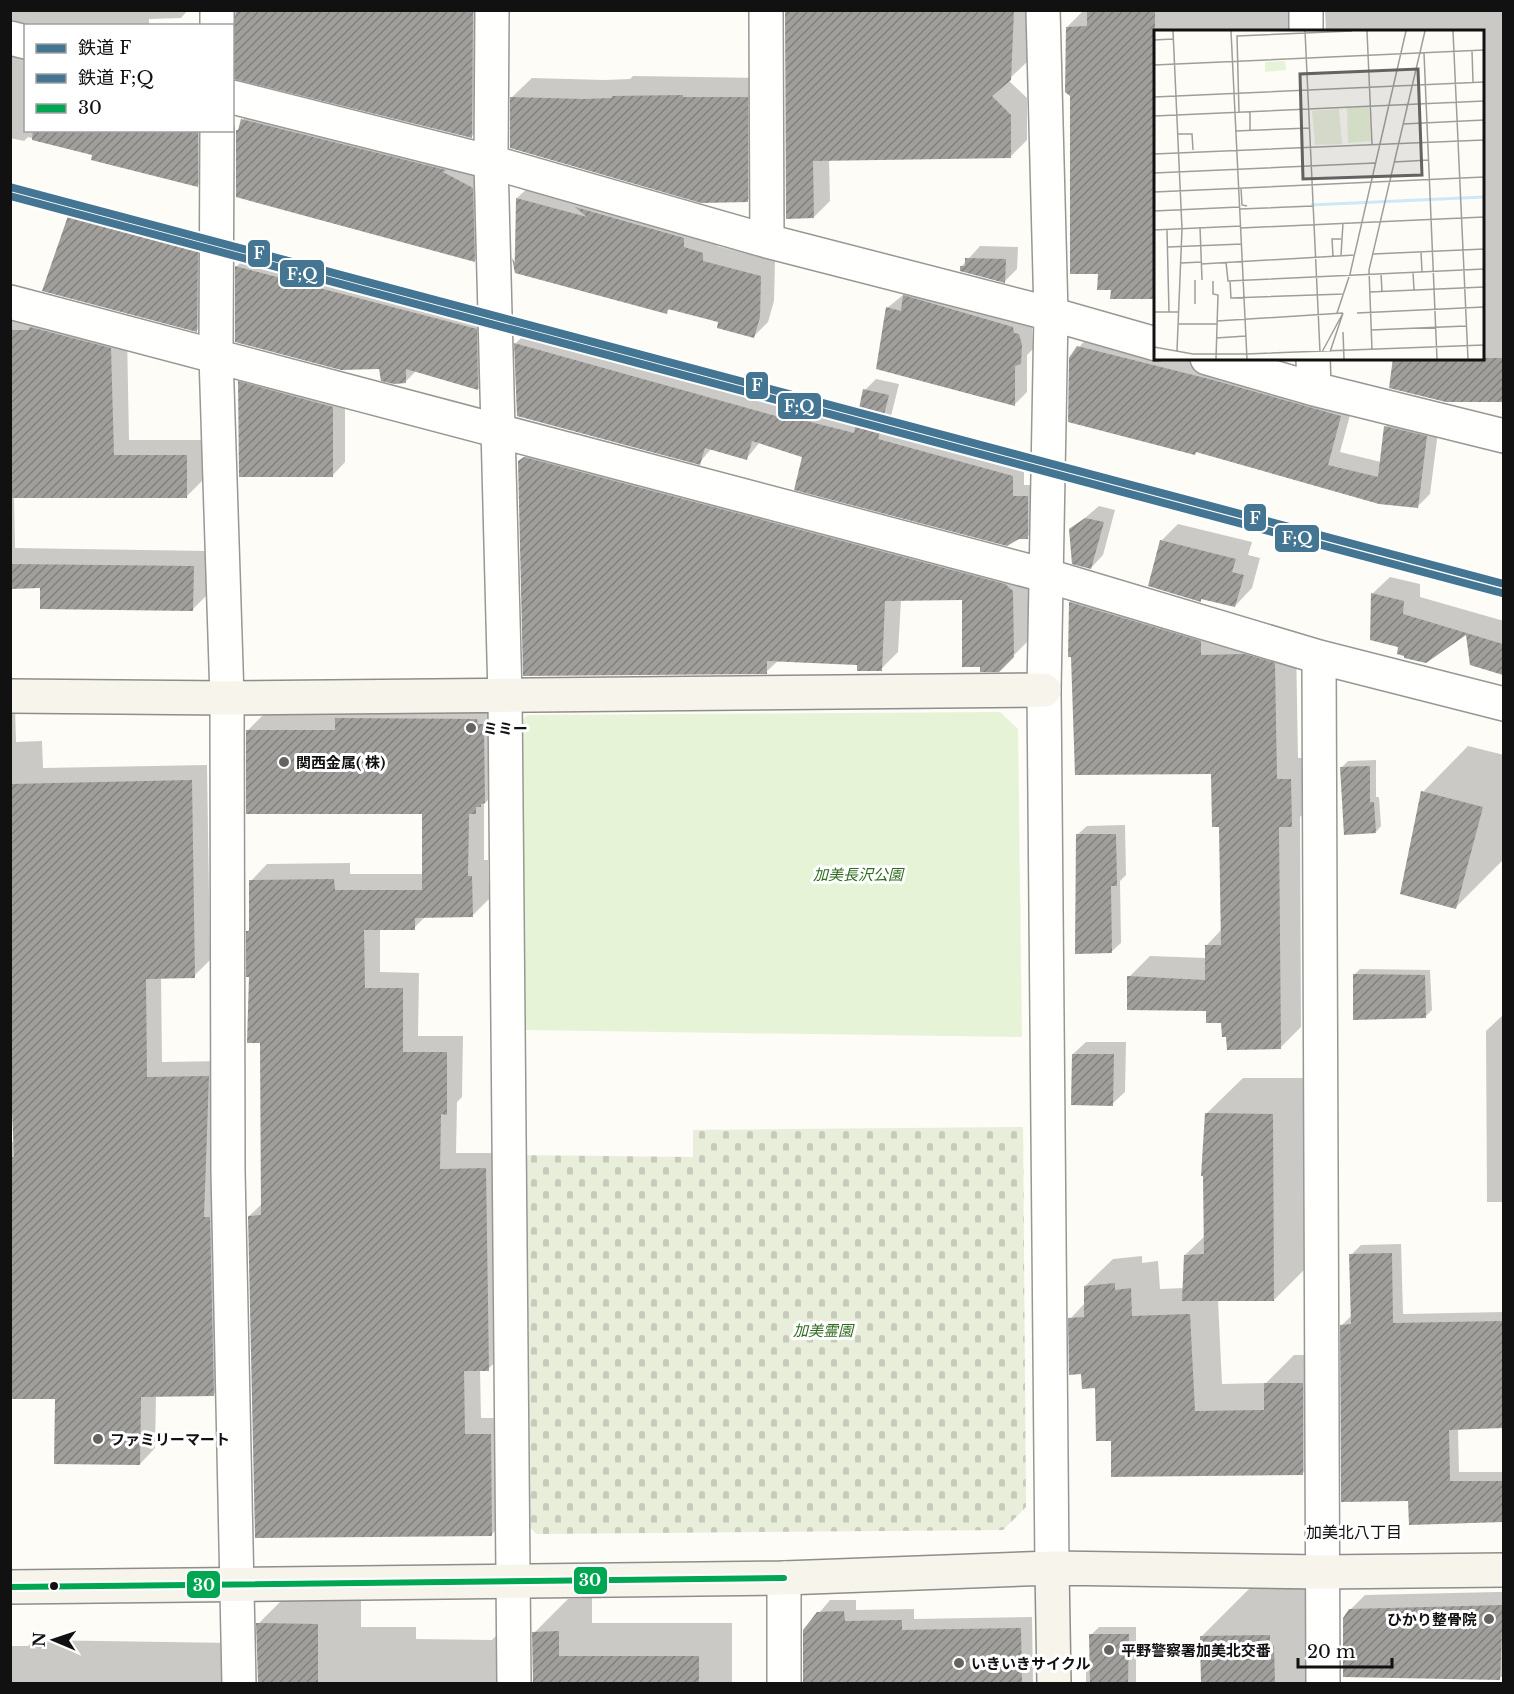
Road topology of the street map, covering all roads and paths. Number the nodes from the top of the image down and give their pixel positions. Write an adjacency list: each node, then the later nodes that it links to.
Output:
1 (492, 10): 8 (street)
2 (766, 10): 9 (street)
3 (1043, 10): 11 (street)
4 (1306, 10): 5 (street)
5 (1306, 30)
6 (234, 98): 8 (street)
7 (217, 132): 13 (street)
8 (491, 162): 9 (street); 16 (street)
9 (767, 241): 11 (street)
10 (10, 302): 13 (street)
11 (1051, 314): 12 (street); 18 (street)
12 (1154, 344)
13 (216, 356): 16 (street); 23 (street)
14 (1220, 360): 15 (street)
15 (1313, 374): 17 (street)
16 (500, 430): 18 (street); 22 (street)
17 (1503, 436)
18 (1048, 576): 19 (street); 20 (street)
19 (1319, 657): 24 (street); 27 (street)
20 (1044, 690): 22 (street); 25 (street)
21 (10, 696): 23 (street)
22 (505, 696): 23 (street); 29 (street)
23 (227, 698): 30 (street)
24 (1503, 704)
25 (1052, 1568): 27 (street); 28 (street); 35 (street)
26 (1503, 1570): 27 (street)
27 (1322, 1572): 36 (street)
28 (784, 1578): 29 (street); 34 (street)
29 (513, 1582): 30 (street); 33 (street)
30 (238, 1584): 31 (street); 32 (street)
31 (10, 1587)
32 (239, 1683)
33 (514, 1683)
34 (784, 1683)
35 (1054, 1683)
36 (1323, 1683)

